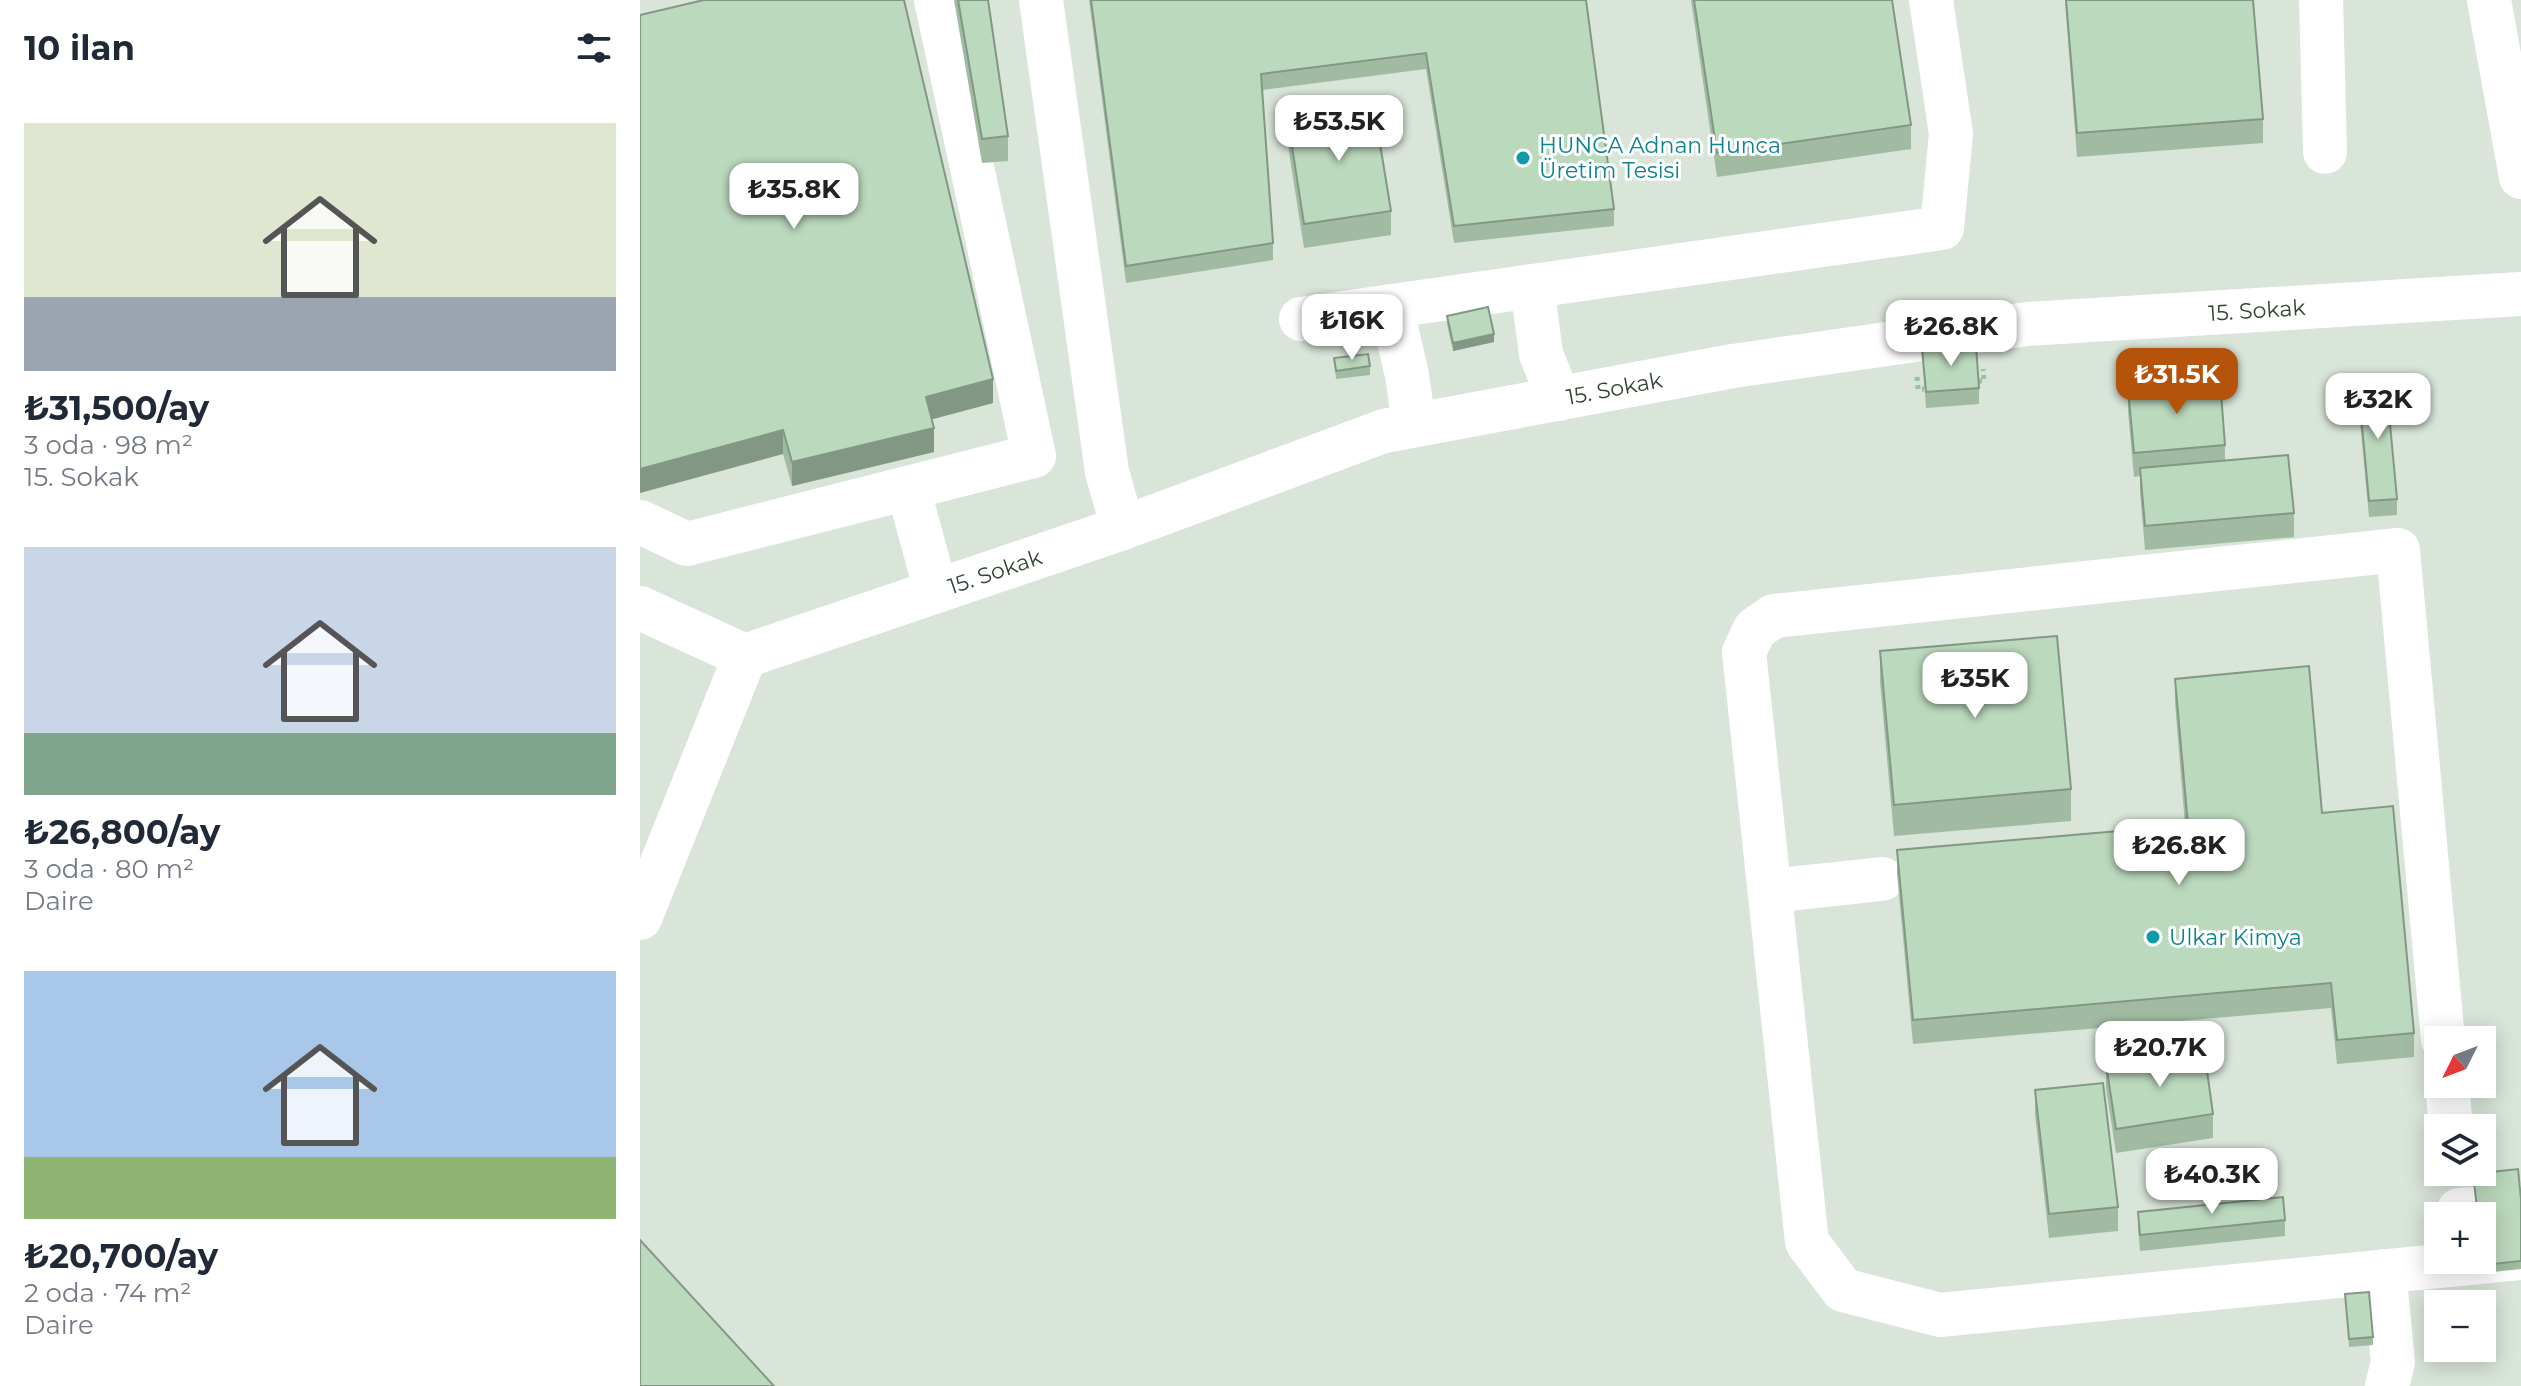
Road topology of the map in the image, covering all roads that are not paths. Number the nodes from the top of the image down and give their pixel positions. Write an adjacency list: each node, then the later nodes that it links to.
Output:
1 (936, 0): 14 (street)
2 (1041, 0): 16 (street)
3 (1931, 0): 8 (street)
4 (2321, 0): 6 (street)
5 (2489, 0): 7 (street)
6 (2325, 152)
7 (2521, 177)
8 (1532, 286): 10 (street); 12 (street)
9 (2521, 294): 12 (street, 15. Sokak)
10 (1391, 306): 11 (street); 13 (street)
11 (1301, 319)
12 (1559, 399): 13 (street, 15. Sokak)
13 (1414, 425): 16 (street, 15. Sokak)
14 (908, 488): 15 (street); 17 (street)
15 (640, 522)
16 (1123, 528): 17 (street, 15. Sokak)
17 (936, 591): 19 (street, 15. Sokak)
18 (640, 608): 19 (street)
19 (745, 656): 22 (street)
20 (1882, 879): 21 (street)
21 (1770, 891): 23 (street); 29 (street)
22 (640, 918)
23 (2442, 1026)
24 (2458, 1199): 25 (street)
25 (2521, 1206)
26 (2521, 1258): 27 (street)
27 (2496, 1260)
28 (2424, 1266): 29 (street)
29 (2384, 1271): 30 (street)
30 (2387, 1386)

